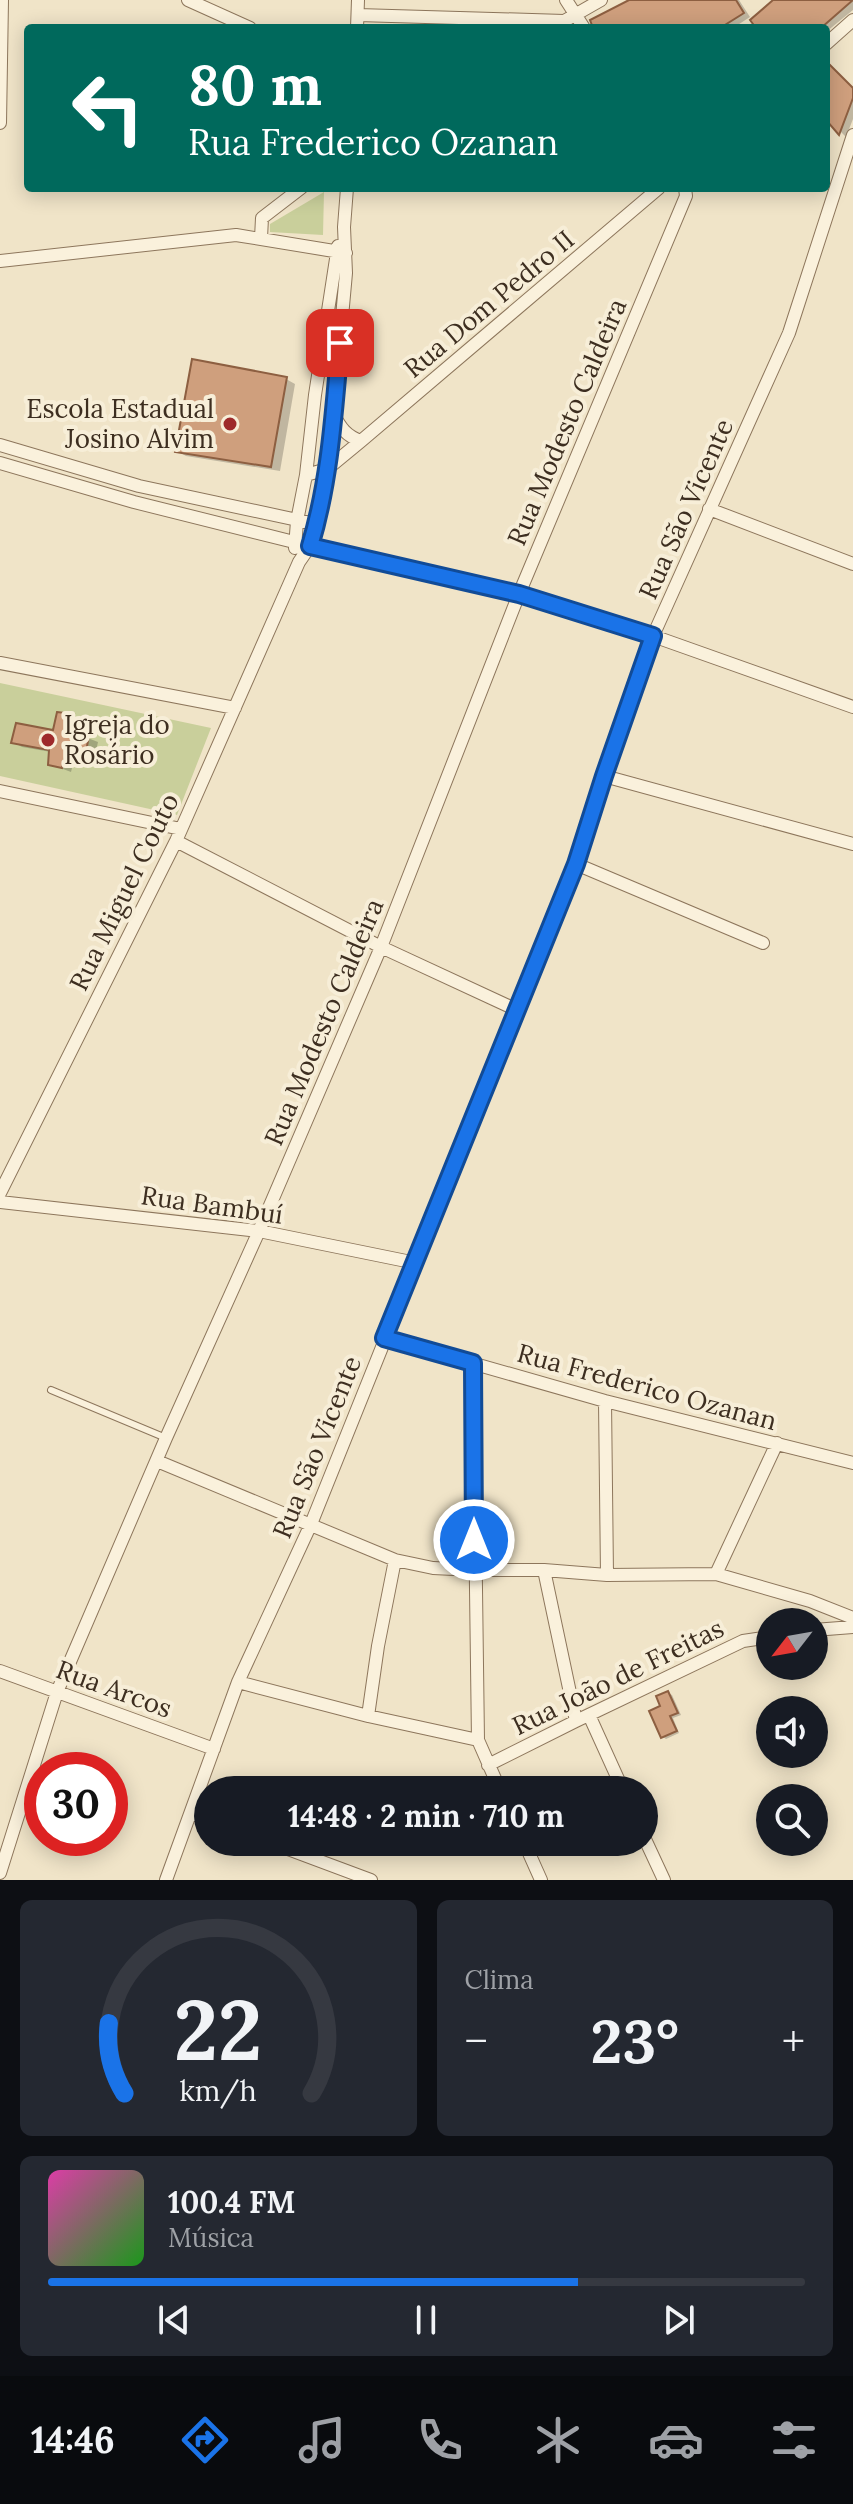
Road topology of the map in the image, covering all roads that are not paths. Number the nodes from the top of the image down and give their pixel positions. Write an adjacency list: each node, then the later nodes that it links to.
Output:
1 (2, 0): 11 (street)
2 (188, 0): 9 (street)
3 (358, 0): 8 (street)
4 (566, 0): 7 (street)
5 (601, 0): 7 (street)
6 (853, 20): 10 (street)
7 (564, 21): 8 (street)
8 (357, 22)
9 (241, 24)
10 (830, 40)
11 (0, 123)
12 (853, 135): 31 (street, Rua São Vicente)
13 (296, 192): 17 (street)
14 (347, 192): 20 (street)
15 (654, 192): 24 (street, Rua Dom Pedro II)
16 (686, 192): 38 (street, Rua Modesto Caldeira)
17 (262, 218): 18 (street); 19 (street)
18 (236, 235): 19 (street); 21 (street)
19 (261, 238): 20 (street)
20 (341, 253): 22 (street, Rua Miguel Couto); 23 (street)
21 (0, 261)
22 (332, 420): 23 (street); 24 (street); 27 (street, Rua Miguel Couto)
23 (312, 422): 28 (street)
24 (361, 441): 27 (street, Rua Dom Pedro II)
25 (0, 445): 29 (street)
26 (0, 463): 30 (street)
27 (327, 469): 28 (street, Rua Dom Pedro II); 33 (street, Rua Miguel Couto)
28 (306, 475): 32 (street)
29 (139, 486): 30 (street); 32 (street)
30 (134, 502): 34 (street)
31 (709, 509): 37 (street); 39 (street, Rua São Vicente)
32 (297, 521): 33 (street); 34 (street); 35 (street)
33 (316, 524): 35 (street, Rua Miguel Couto)
34 (294, 542): 35 (street); 36 (street)
35 (310, 546): 36 (street, Rua Miguel Couto); 38 (street)
36 (299, 562): 42 (street, Rua Miguel Couto)
37 (853, 564)
38 (519, 594): 39 (street); 49 (street, Rua Modesto Caldeira)
39 (653, 636): 41 (street); 43 (street, Rua São Vicente)
40 (0, 663): 42 (street)
41 (853, 707)
42 (235, 708): 45 (street, Rua Miguel Couto)
43 (604, 776): 46 (street); 47 (street, Rua São Vicente)
44 (0, 791): 45 (street)
45 (178, 835): 49 (street); 51 (street, Rua Miguel Couto)
46 (853, 844)
47 (576, 864): 48 (street); 50 (street, Rua São Vicente)
48 (763, 943)
49 (381, 947): 50 (street); 53 (street, Rua Modesto Caldeira)
50 (517, 1010): 54 (street, Rua São Vicente)
51 (0, 1193)
52 (0, 1202): 53 (street, Rua Bambuí)
53 (259, 1231): 54 (street, Rua Bambuí); 59 (street, Rua Modesto Caldeira)
54 (416, 1263): 55 (street, Rua São Vicente)
55 (384, 1338): 56 (street, Rua Frederico Ozanan); 63 (street, Rua São Vicente)
56 (473, 1363): 58 (street, Rua Frederico Ozanan); 65 (street)
57 (51, 1390): 59 (lane)
58 (605, 1401): 60 (street, Rua Frederico Ozanan); 68 (street)
59 (166, 1438): 61 (street, Rua Modesto Caldeira)
60 (777, 1443): 62 (street, Rua Frederico Ozanan); 67 (street)
61 (157, 1461): 63 (street); 75 (street, Rua Modesto Caldeira)
62 (853, 1463)
63 (311, 1524): 64 (street); 74 (street, Rua São Vicente)
64 (395, 1560): 65 (street); 77 (street)
65 (475, 1570): 66 (street); 79 (street)
66 (544, 1570): 68 (street); 78 (street)
67 (716, 1574): 68 (street); 69 (street)
68 (607, 1575)
69 (853, 1618)
70 (853, 1627): 71 (street)
71 (828, 1629)
72 (756, 1639): 76 (street, Rua João de Freitas)
73 (0, 1671): 75 (street, Rua Arcos)
74 (238, 1682): 77 (street, Rua João de Freitas); 80 (street, Rua São Vicente)
75 (57, 1692): 80 (street, Rua Arcos); 90 (street, Rua Modesto Caldeira)
76 (589, 1715): 78 (street, Rua João de Freitas); 83 (street)
77 (368, 1716): 79 (street, Rua João de Freitas)
78 (576, 1721): 81 (street, Rua João de Freitas)
79 (478, 1740): 81 (street)
80 (214, 1749): 84 (street, Rua São Vicente)
81 (488, 1765): 82 (street)
82 (493, 1776)
83 (617, 1776)
84 (191, 1813): 85 (street); 91 (street, Rua São Vicente)
85 (194, 1814)
86 (306, 1856): 89 (street)
87 (530, 1856): 94 (street)
88 (653, 1856): 95 (street)
89 (333, 1866): 92 (street); 93 (street)
90 (0, 1873)
91 (166, 1880)
92 (328, 1880)
93 (371, 1880)
94 (541, 1880)
95 (664, 1880)

